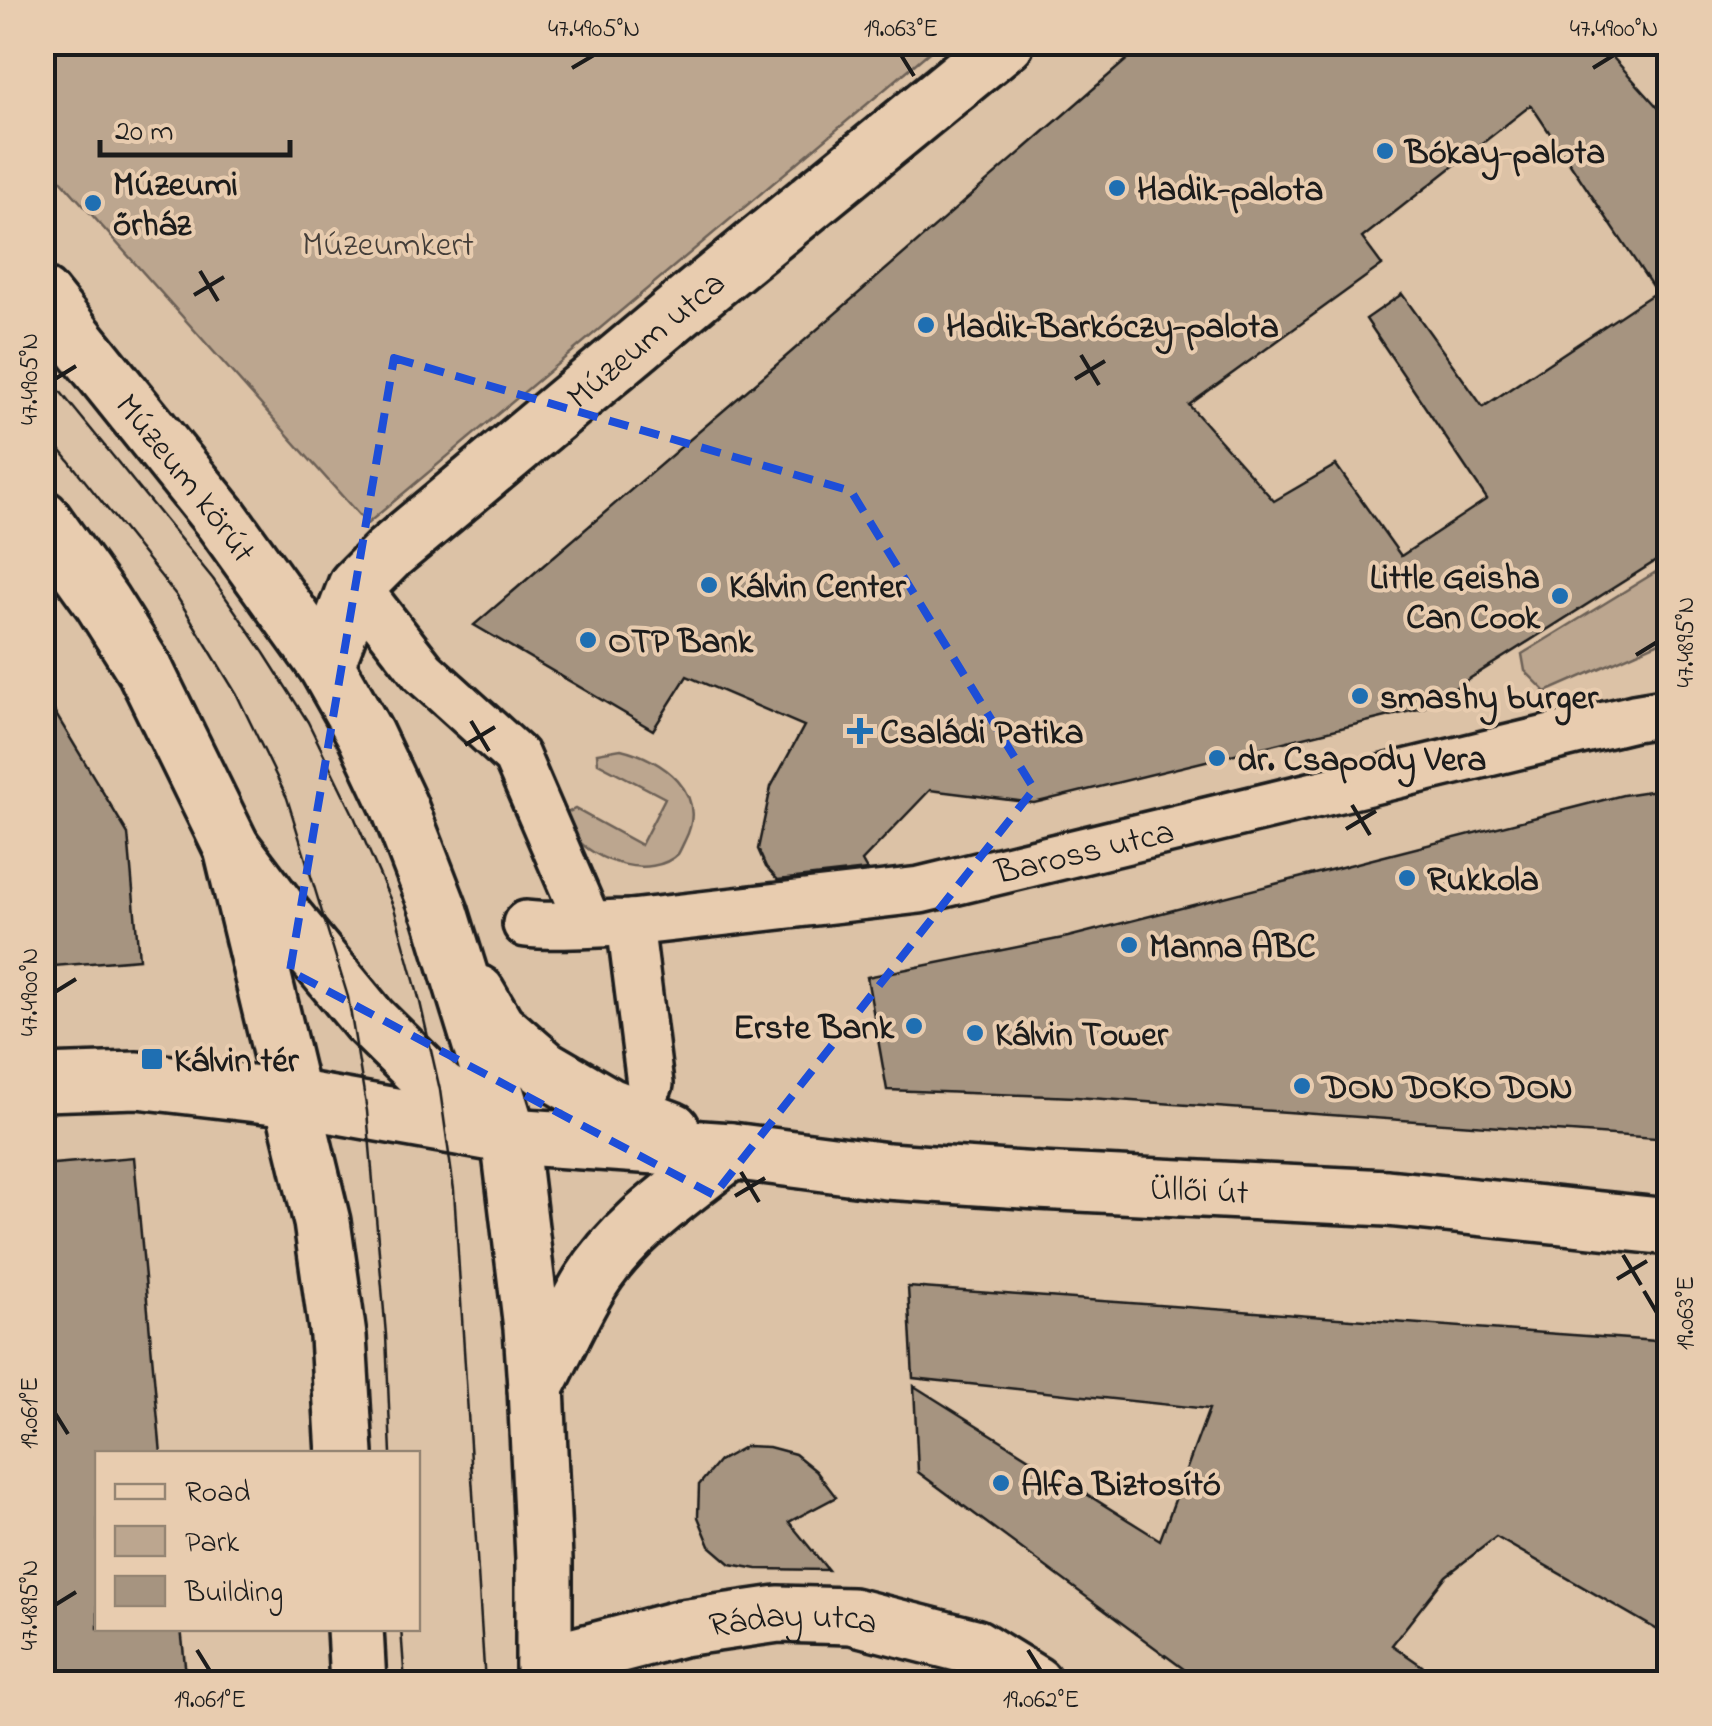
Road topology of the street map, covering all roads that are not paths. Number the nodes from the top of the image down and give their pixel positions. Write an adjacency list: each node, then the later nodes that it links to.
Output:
1 (1006, 42): 4 (main road, Múzeum utca)
2 (42, 296): 5 (main road, Múzeum körút)
3 (42, 518): 7 (main road)
4 (356, 586): 5 (main road, Múzeum utca); 8 (street)
5 (326, 664): 10 (main road)
6 (1657, 708): 8 (street, Baross utca)
7 (232, 848): 13 (main road); 14 (main road)
8 (609, 923): 9 (street, Baross utca); 12 (street)
9 (526, 924)
10 (454, 953): 14 (main road); 15 (main road)
11 (42, 1083): 13 (main road)
12 (650, 1084)
13 (293, 1098): 14 (main road); 18 (main road)
14 (509, 1136): 15 (main road); 17 (main road)
15 (731, 1151): 16 (main road, Üllői út); 17 (main road)
16 (1670, 1227)
17 (536, 1387): 20 (main road)
18 (345, 1451)
19 (354, 1631): 21 (main road)
20 (544, 1674): 22 (main road, Ráday utca)
21 (358, 1684)
22 (1034, 1684)

